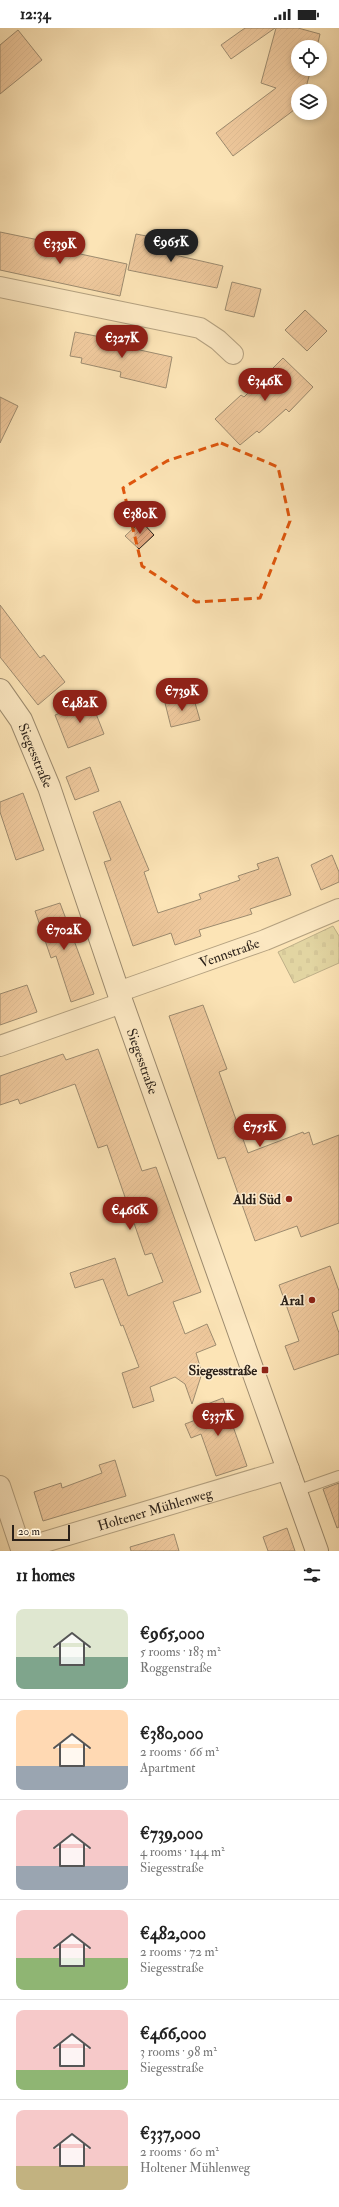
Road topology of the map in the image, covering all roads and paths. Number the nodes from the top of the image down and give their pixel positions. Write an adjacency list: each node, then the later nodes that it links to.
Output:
1 (0, 288): 2 (street)
2 (233, 354)
3 (0, 690): 5 (main road, Siegesstraße)
4 (339, 909): 5 (street, Vennstraße)
5 (120, 998): 6 (street, Vennstraße); 7 (main road, Siegesstraße)
6 (0, 1046)
7 (289, 1469): 9 (street, Holtener Mühlenweg); 10 (main road, Siegesstraße)
8 (339, 1476): 10 (lane)
9 (0, 1486)
10 (296, 1490): 11 (main road, Siegesstraße)
11 (318, 1551)

